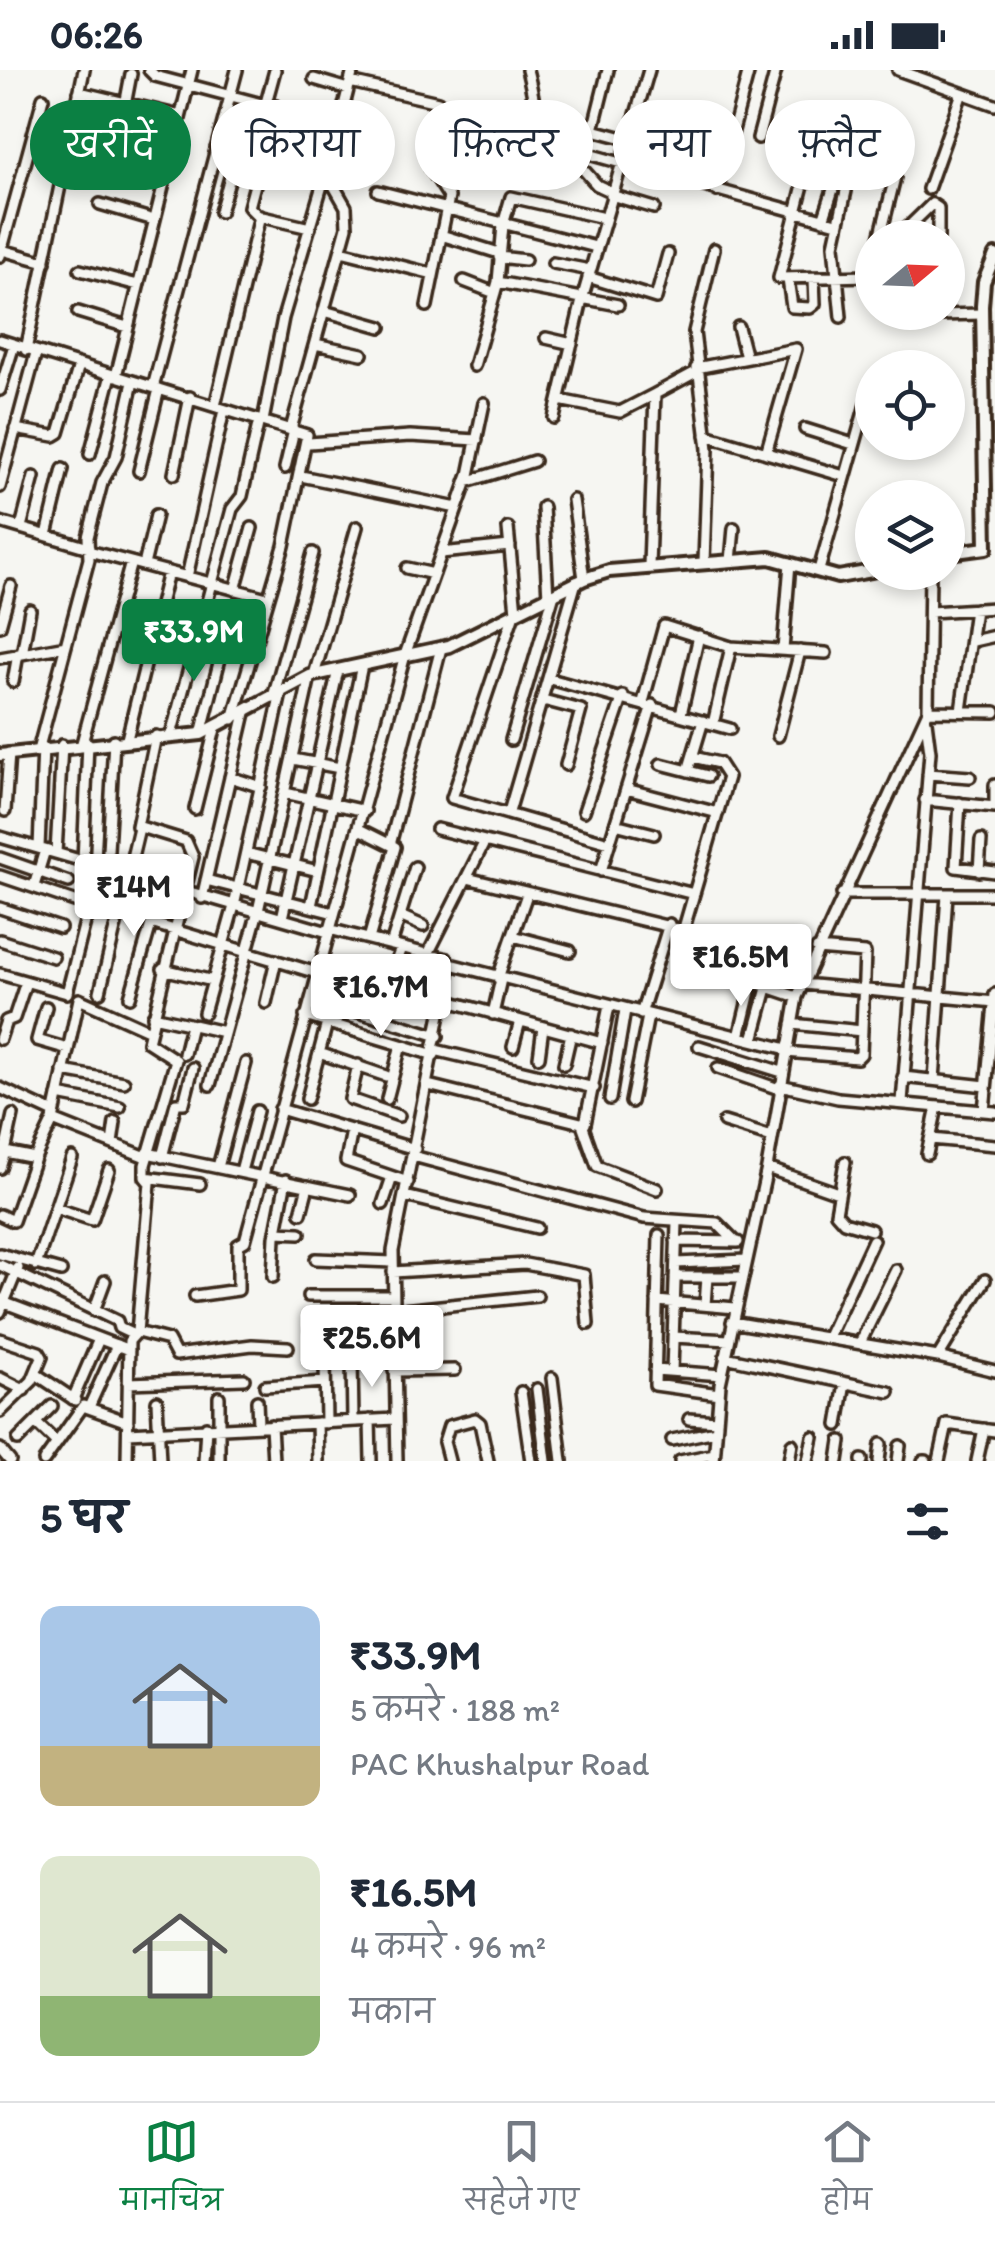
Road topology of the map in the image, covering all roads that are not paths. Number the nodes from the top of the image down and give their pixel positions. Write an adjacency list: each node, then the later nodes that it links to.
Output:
1 (84, 70): 17 (street)
2 (149, 70): 15 (street)
3 (192, 70): 15 (street)
4 (237, 70): 19 (street)
5 (275, 70): 26 (street)
6 (353, 70): 16 (street)
7 (527, 70): 29 (street)
8 (608, 70): 33 (street)
9 (649, 70): 30 (street)
10 (749, 70): 31 (street)
11 (776, 70): 35 (street)
12 (898, 70): 18 (street)
13 (131, 74): 22 (street)
14 (314, 78): 16 (street)
15 (188, 83): 19 (street); 23 (street)
16 (349, 85): 27 (street); 28 (street)
17 (79, 92): 21 (street); 78 (street)
18 (962, 93): 32 (street); 39 (street)
19 (230, 95): 24 (street); 25 (street)
20 (42, 98): 73 (street)
21 (115, 100)
22 (124, 100)
23 (184, 100)
24 (229, 100)
25 (250, 100)
26 (272, 100)
27 (345, 100)
28 (428, 100)
29 (535, 100)
30 (640, 100)
31 (741, 100)
32 (995, 105)
33 (594, 130): 34 (street)
34 (613, 135)
35 (758, 138)
36 (211, 168): 117 (street)
37 (593, 182): 53 (street)
38 (613, 187): 53 (street)
39 (928, 189)
40 (162, 190): 61 (street)
41 (226, 190): 56 (street)
42 (254, 190): 59 (street)
43 (320, 190): 68 (street)
44 (336, 190): 72 (street)
45 (445, 190): 57 (street)
46 (712, 190): 52 (street)
47 (801, 190): 58 (street)
48 (833, 190): 62 (street)
49 (846, 190): 66 (street)
50 (892, 190): 63 (street)
51 (378, 191): 57 (street)
52 (716, 191): 58 (street)
53 (611, 194): 55 (street); 60 (street)
54 (100, 204): 61 (street)
55 (654, 208)
56 (220, 212)
57 (446, 212): 67 (street); 69 (street)
58 (794, 212): 62 (street); 86 (street)
59 (260, 216): 68 (street); 123 (street)
60 (604, 218): 67 (street); 70 (street)
61 (154, 220): 89 (street)
62 (823, 220): 66 (street)
63 (884, 220)
64 (916, 220): 65 (street)
65 (938, 220)
66 (837, 223): 84 (street)
67 (502, 225): 70 (street); 75 (street)
68 (310, 228): 125 (street)
69 (441, 235): 75 (street); 81 (street)
70 (596, 247): 82 (street)
71 (714, 249): 113 (street)
72 (340, 251): 81 (street); 94 (street)
73 (1, 253): 78 (street)
74 (668, 254): 82 (street)
75 (499, 255): 77 (street); 88 (street)
76 (995, 255): 97 (main road)
77 (525, 260)
78 (44, 262): 108 (street)
79 (553, 263): 82 (street)
80 (80, 270): 89 (street)
81 (434, 274): 93 (street)
82 (589, 274): 91 (street)
83 (855, 276): 84 (street)
84 (837, 277): 85 (street); 98 (street)
85 (814, 278): 86 (street); 86 (street)
86 (788, 279)
87 (464, 281): 90 (street)
88 (498, 282): 90 (street); 91 (street)
89 (138, 286): 99 (street)
90 (495, 293): 112 (street)
91 (582, 296): 92 (street); 106 (street)
92 (618, 305)
93 (427, 306)
94 (324, 311): 100 (street); 105 (street)
95 (78, 312): 99 (street)
96 (965, 314): 97 (street)
97 (982, 314): 102 (main road)
98 (841, 317)
99 (127, 327): 115 (street)
100 (380, 327)
101 (738, 327): 110 (street)
102 (989, 334): 114 (main road)
103 (546, 338): 106 (street)
104 (0, 340): 107 (street)
105 (315, 344): 109 (street); 128 (street)
106 (572, 344): 121 (street)
107 (14, 345): 108 (street); 118 (street)
108 (31, 352): 111 (street); 126 (street)
109 (362, 354)
110 (746, 358): 113 (street); 134 (street)
111 (79, 366): 115 (street); 126 (street)
112 (474, 366)
113 (696, 370): 119 (street); 129 (street)
114 (990, 374): 158 (main road)
115 (114, 376): 116 (street); 135 (street)
116 (133, 382): 117 (street); 159 (street)
117 (156, 388): 120 (street); 139 (street)
118 (0, 390)
119 (655, 394): 121 (street); 168 (street)
120 (190, 397): 123 (street); 140 (street)
121 (559, 400): 124 (street)
122 (484, 403): 130 (street)
123 (220, 408): 125 (street); 174 (street)
124 (554, 418)
125 (261, 420): 128 (street); 176 (street)
126 (16, 429): 145 (street)
127 (805, 429): 133 (street)
128 (292, 430): 132 (street); 137 (street)
129 (706, 435): 134 (street); 165 (street)
130 (476, 440): 132 (street); 144 (street)
131 (855, 441): 133 (street)
132 (309, 443): 141 (street)
133 (854, 444): 142 (street)
134 (766, 453): 142 (street)
135 (90, 454)
136 (534, 461): 144 (street)
137 (285, 468)
138 (63, 469): 156 (street)
139 (139, 471)
140 (174, 474)
141 (301, 476): 148 (street); 181 (street)
142 (844, 476): 170 (street)
143 (34, 477): 151 (street)
144 (466, 482): 148 (street)
145 (0, 487)
146 (573, 500): 175 (street)
147 (542, 507): 180 (street)
148 (457, 508): 162 (street)
149 (156, 516): 167 (street)
150 (0, 522): 151 (street)
151 (21, 527): 156 (street)
152 (357, 527): 203 (street)
153 (252, 528): 178 (street)
154 (508, 528): 157 (street)
155 (734, 528): 163 (street)
156 (47, 534): 159 (street)
157 (510, 546): 162 (street); 186 (street)
158 (991, 548): 160 (main road)
159 (89, 549): 164 (street); 192 (street)
160 (965, 552)
161 (313, 553): 206 (street)
162 (441, 553): 172 (street)
163 (731, 561): 165 (main road); 166 (main road)
164 (130, 562): 167 (street); 226 (street)
165 (704, 562): 168 (main road)
166 (790, 563): 170 (main road); 195 (street)
167 (144, 566): 171 (street)
168 (649, 566): 175 (main road)
169 (407, 568): 172 (street)
170 (820, 570): 173 (main road)
171 (168, 572): 174 (street); 223 (street)
172 (434, 574): 199 (street)
173 (855, 575)
174 (187, 577): 176 (street)
175 (580, 580): 180 (main road); 204 (street)
176 (212, 584): 178 (street); 221 (street)
177 (11, 586): 187 (street)
178 (236, 590): 181 (street)
179 (930, 590): 185 (street)
180 (551, 595): 186 (main road); 225 (street)
181 (267, 598): 215 (street)
182 (995, 608): 183 (street)
183 (975, 609): 185 (street); 190 (street)
184 (30, 610): 198 (street)
185 (930, 612): 214 (street)
186 (515, 613): 194 (main road); 254 (street)
187 (0, 626)
188 (699, 636): 193 (street); 209 (street); 213 (street)
189 (995, 636): 190 (street)
190 (973, 641): 210 (street)
191 (224, 643): 219 (street)
192 (66, 646): 198 (street); 228 (street)
193 (731, 647): 195 (street); 216 (street)
194 (440, 648): 199 (main road); 263 (street)
195 (783, 650): 196 (street)
196 (800, 652): 197 (street); 222 (street)
197 (826, 653)
198 (20, 654): 200 (street); 205 (street)
199 (405, 655): 201 (main road); 251 (street)
200 (0, 658)
201 (362, 664): 202 (main road); 235 (street)
202 (338, 670): 203 (main road); 232 (street)
203 (312, 675): 206 (main road); 231 (street)
204 (550, 679): 207 (street); 208 (street)
205 (14, 682)
206 (277, 694): 212 (main road); 242 (street)
207 (623, 696): 209 (street); 253 (street)
208 (544, 700): 233 (street); 254 (street)
209 (647, 704): 213 (street); 243 (street)
210 (961, 712): 211 (street); 214 (street)
211 (995, 712)
212 (245, 713): 215 (main road); 240 (street)
213 (681, 714): 216 (street)
214 (927, 715): 237 (street); 291 (street)
215 (233, 720): 217 (main road)
216 (708, 722): 218 (street); 230 (street)
217 (215, 728): 219 (main road); 250 (street)
218 (730, 728)
219 (201, 734): 221 (main road)
220 (156, 736): 221 (main road); 223 (main road); 257 (street)
221 (171, 736)
222 (778, 736)
223 (127, 739): 224 (main road)
224 (114, 740): 226 (main road); 273 (street)
225 (511, 740)
226 (85, 743): 227 (main road); 270 (street)
227 (62, 745): 228 (main road); 266 (street)
228 (41, 747): 229 (main road); 266 (street)
229 (4, 754): 252 (street)
230 (693, 757): 236 (street); 255 (street)
231 (293, 759): 232 (street); 244 (street)
232 (317, 764): 235 (street); 245 (street)
233 (566, 764)
234 (662, 764): 236 (street)
235 (340, 768): 247 (street)
236 (688, 771): 238 (street)
237 (928, 774): 239 (street); 246 (street)
238 (708, 776)
239 (970, 777)
240 (230, 778): 242 (street); 282 (street)
241 (995, 785): 249 (street)
242 (261, 788): 267 (street)
243 (626, 789): 255 (street); 256 (street)
244 (285, 793): 245 (street); 269 (street)
245 (309, 798): 247 (street); 271 (street)
246 (925, 800): 248 (street); 292 (street)
247 (332, 803): 251 (street); 275 (street)
248 (960, 804): 249 (street); 277 (street)
249 (995, 807)
250 (195, 809)
251 (365, 810): 258 (street)
252 (5, 811)
253 (584, 811)
254 (509, 812): 265 (street)
255 (718, 814): 290 (street)
256 (615, 824): 260 (street); 265 (street)
257 (139, 828): 280 (street); 287 (street)
258 (359, 828): 263 (street); 302 (street)
259 (437, 829): 264 (street)
260 (654, 834)
261 (0, 837): 266 (street)
262 (981, 840): 277 (street)
263 (391, 841): 313 (street)
264 (484, 843): 276 (street); 281 (street)
265 (609, 843): 276 (street)
266 (47, 851): 270 (street); 274 (street)
267 (246, 853): 269 (street); 286 (street)
268 (0, 858): 274 (street)
269 (270, 860): 271 (street); 288 (street)
270 (84, 862): 273 (street)
271 (293, 866): 275 (street); 296 (street)
272 (415, 867): 303 (street)
273 (103, 868): 280 (street); 297 (street)
274 (38, 871): 283 (street); 284 (street)
275 (318, 871): 299 (street)
276 (601, 871): 290 (street)
277 (979, 871): 278 (street)
278 (995, 872)
279 (0, 876): 284 (street)
280 (130, 876): 285 (street); 338 (street)
281 (467, 878): 289 (street); 321 (street)
282 (206, 880): 286 (street); 295 (street)
283 (69, 882)
284 (34, 886): 297 (street)
285 (162, 886): 287 (street); 305 (street)
286 (238, 888): 288 (street); 298 (street)
287 (185, 893): 295 (street); 310 (street)
288 (262, 894): 296 (street); 301 (street)
289 (527, 894): 306 (street); 312 (street)
290 (694, 894): 309 (street)
291 (842, 894): 292 (street); 319 (street)
292 (916, 894): 294 (street); 341 (street)
293 (995, 894): 294 (street)
294 (946, 895): 344 (street)
295 (202, 898): 298 (street)
296 (286, 900): 299 (street); 304 (street)
297 (89, 906): 339 (street)
298 (234, 906): 301 (street); 316 (street)
299 (311, 906): 302 (street)
300 (0, 908): 308 (street)
301 (258, 911): 304 (street); 320 (street)
302 (334, 912): 311 (street)
303 (400, 916): 307 (street); 317 (street)
304 (282, 918): 311 (street)
305 (151, 924): 310 (street); 342 (street)
306 (670, 924): 309 (street); 357 (street)
307 (423, 926)
308 (60, 928)
309 (684, 928): 315 (street)
310 (175, 929): 316 (street); 327 (street)
311 (329, 930): 313 (street); 328 (street)
312 (512, 936): 318 (street); 330 (street)
313 (369, 939): 317 (street)
314 (0, 940): 322 (street)
315 (724, 940)
316 (223, 944): 320 (street); 331 (street)
317 (396, 946): 321 (street); 336 (street)
318 (570, 950)
319 (817, 950): 326 (street); 337 (street)
320 (246, 951): 323 (street); 365 (street)
321 (428, 954): 324 (street)
322 (53, 958)
323 (276, 960): 328 (street); 347 (street)
324 (450, 964): 330 (street); 349 (street)
325 (740, 965): 326 (street); 333 (street); 334 (street)
326 (810, 966): 334 (street)
327 (164, 969): 331 (street); 355 (street)
328 (317, 972): 336 (street); 356 (street)
329 (0, 974): 332 (street)
330 (500, 978): 350 (street); 354 (street)
331 (213, 981): 353 (street)
332 (26, 982): 339 (street); 367 (street)
333 (752, 983): 335 (street); 369 (street)
334 (803, 984): 337 (street); 343 (street)
335 (767, 988): 343 (street); 370 (street)
336 (385, 991): 349 (street)
337 (865, 991): 341 (street); 364 (street)
338 (100, 992)
339 (67, 994): 345 (street)
340 (995, 994): 346 (street)
341 (908, 996): 344 (street); 389 (street)
342 (130, 998)
343 (797, 998): 361 (street)
344 (940, 998): 346 (street); 390 (street)
345 (80, 999): 363 (street); 375 (street)
346 (995, 1002): 392 (street)
347 (266, 1003)
348 (336, 1005): 368 (street)
349 (444, 1005): 354 (street); 368 (street)
350 (608, 1006): 352 (street); 371 (street)
351 (46, 1007): 375 (street)
352 (624, 1010): 357 (street); 400 (street)
353 (204, 1014)
354 (493, 1014): 358 (street)
355 (153, 1016): 360 (street); 363 (street)
356 (305, 1016): 359 (street); 406 (street)
357 (649, 1016): 369 (street); 402 (street)
358 (520, 1021): 362 (street); 373 (street)
359 (327, 1023): 372 (street); 378 (street)
360 (191, 1024): 365 (street); 379 (street)
361 (792, 1024): 364 (street); 376 (street)
362 (543, 1027): 366 (street); 380 (street)
363 (150, 1031): 423 (street)
364 (862, 1031): 376 (street)
365 (224, 1032): 393 (street)
366 (570, 1034): 371 (street); 382 (street)
367 (1, 1035)
368 (438, 1036): 377 (street)
369 (739, 1037): 370 (street)
370 (753, 1040): 376 (street)
371 (602, 1043): 397 (street)
372 (400, 1044): 377 (street); 399 (street)
373 (513, 1046)
374 (699, 1046): 387 (street)
375 (68, 1049): 386 (street)
376 (786, 1050): 387 (street)
377 (435, 1052): 394 (street); 397 (street)
378 (319, 1053): 383 (street); 401 (street)
379 (184, 1054)
380 (539, 1056)
381 (246, 1062): 428 (street)
382 (564, 1064)
383 (358, 1065): 388 (street); 410 (street)
384 (193, 1068): 424 (street)
385 (718, 1068): 395 (street)
386 (64, 1071): 391 (street); 398 (street)
387 (782, 1072): 395 (street)
388 (386, 1076)
389 (903, 1076): 390 (street); 403 (street)
390 (934, 1080): 392 (street)
391 (124, 1082)
392 (989, 1084): 408 (street)
393 (210, 1085)
394 (428, 1085): 414 (street); 421 (street)
395 (779, 1087): 403 (street); 416 (street)
396 (0, 1088): 411 (street)
397 (594, 1088): 414 (street)
398 (58, 1095): 404 (street); 411 (street)
399 (387, 1099)
400 (610, 1099)
401 (307, 1100)
402 (631, 1102)
403 (902, 1102): 405 (street)
404 (120, 1107)
405 (937, 1107): 408 (street); 417 (street)
406 (280, 1109): 415 (street); 433 (street)
407 (257, 1111): 432 (street)
408 (990, 1112)
409 (14, 1115): 420 (street)
410 (399, 1116)
411 (54, 1117): 418 (street); 425 (street)
412 (116, 1122): 418 (street)
413 (724, 1122): 416 (street)
414 (582, 1124): 440 (street)
415 (352, 1130): 421 (street); 435 (street)
416 (772, 1137): 430 (street)
417 (931, 1139): 419 (street); 422 (street)
418 (112, 1143): 423 (street)
419 (995, 1145)
420 (2, 1151): 425 (street); 429 (street)
421 (414, 1152): 437 (street); 448 (street)
422 (927, 1154)
423 (146, 1155): 424 (street); 434 (street)
424 (162, 1156): 428 (street)
425 (35, 1158): 447 (street)
426 (72, 1158): 445 (street)
427 (845, 1162): 441 (street)
428 (218, 1167): 432 (street)
429 (0, 1168)
430 (766, 1168): 441 (street); 455 (street)
431 (109, 1170): 445 (street)
432 (241, 1171): 433 (street)
433 (262, 1175): 436 (street); 473 (street)
434 (144, 1177): 438 (street); 488 (street)
435 (392, 1177): 437 (street); 444 (street)
436 (286, 1180): 439 (street); 450 (street)
437 (408, 1182): 443 (street)
438 (200, 1184)
439 (308, 1186): 442 (street); 446 (street)
440 (658, 1189)
441 (838, 1193): 490 (street)
442 (350, 1195)
443 (405, 1196): 449 (street); 463 (street)
444 (383, 1204)
445 (55, 1208): 462 (street)
446 (300, 1214)
447 (0, 1216)
448 (676, 1222): 453 (street); 454 (street)
449 (537, 1228)
450 (276, 1232): 451 (street); 467 (street)
451 (300, 1233)
452 (659, 1235): 477 (street)
453 (676, 1241): 454 (street); 460 (street)
454 (736, 1242): 455 (street)
455 (750, 1242): 458 (street)
456 (0, 1254): 459 (street)
457 (316, 1259): 463 (street)
458 (746, 1260): 460 (street); 470 (street)
459 (20, 1262): 462 (street); 466 (street)
460 (676, 1263): 468 (street)
461 (0, 1265): 466 (street)
462 (36, 1265): 465 (street)
463 (393, 1267): 475 (street); 485 (street)
464 (896, 1270): 494 (street)
465 (61, 1271)
466 (16, 1273): 479 (street); 482 (street)
467 (273, 1276)
468 (675, 1277): 469 (street); 478 (street)
469 (707, 1277): 470 (street); 480 (street)
470 (742, 1277): 481 (street)
471 (105, 1280): 482 (street)
472 (985, 1280): 499 (street)
473 (194, 1296)
474 (308, 1296): 475 (street)
475 (394, 1296): 483 (street)
476 (536, 1296): 483 (street)
477 (657, 1301): 478 (street); 503 (street)
478 (674, 1302): 480 (street); 489 (street)
479 (1, 1305): 492 (street)
480 (705, 1305): 481 (street)
481 (735, 1308): 484 (street)
482 (94, 1311): 488 (street)
483 (394, 1311): 487 (street)
484 (732, 1322): 490 (street); 493 (street)
485 (588, 1324)
486 (310, 1330): 487 (street)
487 (394, 1330): 504 (street)
488 (136, 1334): 496 (street); 497 (street)
489 (673, 1337): 493 (street); 505 (street)
490 (828, 1337): 494 (street)
491 (0, 1339): 507 (street)
492 (99, 1339): 495 (street); 522 (street)
493 (729, 1340): 498 (street)
494 (860, 1343): 499 (street)
495 (117, 1345): 497 (street); 526 (street)
496 (288, 1348)
497 (129, 1350): 513 (street)
498 (725, 1357): 508 (street); 514 (street)
499 (938, 1357): 506 (street)
500 (352, 1359): 531 (street)
501 (325, 1361): 512 (street)
502 (456, 1370): 504 (street)
503 (655, 1370): 505 (street); 520 (street)
504 (394, 1371): 530 (street)
505 (672, 1371): 508 (street)
506 (995, 1371)
507 (36, 1374): 517 (street); 522 (street)
508 (722, 1374): 520 (street)
509 (0, 1378): 517 (street)
510 (552, 1378): 567 (street)
511 (244, 1379): 513 (street)
512 (325, 1382): 515 (street); 533 (street)
513 (128, 1383): 540 (street)
514 (845, 1383): 519 (street); 539 (street)
515 (265, 1386)
516 (537, 1389): 566 (street)
517 (24, 1390): 527 (street)
518 (521, 1392): 565 (street)
519 (889, 1392)
520 (719, 1394): 538 (street)
521 (219, 1397): 537 (street)
522 (72, 1398): 526 (street)
523 (257, 1400): 534 (street)
524 (157, 1401): 541 (street)
525 (52, 1406): 532 (street)
526 (86, 1406): 540 (street); 547 (street)
527 (0, 1412)
528 (690, 1419): 538 (street)
529 (370, 1420): 530 (street); 531 (street); 561 (street)
530 (395, 1420): 562 (street)
531 (352, 1421): 533 (street)
532 (36, 1423): 544 (street); 547 (street)
533 (321, 1423): 535 (street); 560 (street)
534 (258, 1425): 535 (street); 537 (street)
535 (271, 1425): 559 (street)
536 (206, 1426): 537 (street); 541 (street); 557 (street)
537 (219, 1426): 558 (street)
538 (717, 1426): 545 (street); 552 (street)
539 (838, 1426)
540 (128, 1427): 541 (street); 555 (street)
541 (158, 1430): 556 (street)
542 (989, 1430): 574 (street); 575 (street)
543 (813, 1437): 570 (street)
544 (18, 1440)
545 (672, 1440)
546 (841, 1441): 571 (street)
547 (57, 1444): 554 (street)
548 (792, 1444): 569 (street)
549 (881, 1444): 572 (street)
550 (900, 1446): 573 (street)
551 (0, 1449): 553 (street)
552 (714, 1458): 568 (street)
553 (10, 1461)
554 (44, 1461)
555 (127, 1461)
556 (160, 1461)
557 (204, 1461)
558 (219, 1461)
559 (273, 1461)
560 (318, 1461)
561 (370, 1461)
562 (397, 1461)
563 (449, 1461): 564 (street)
564 (488, 1461)
565 (531, 1461)
566 (546, 1461)
567 (562, 1461)
568 (680, 1461)
569 (788, 1461)
570 (808, 1461)
571 (838, 1461)
572 (879, 1461)
573 (898, 1461)
574 (939, 1461)
575 (978, 1461)

